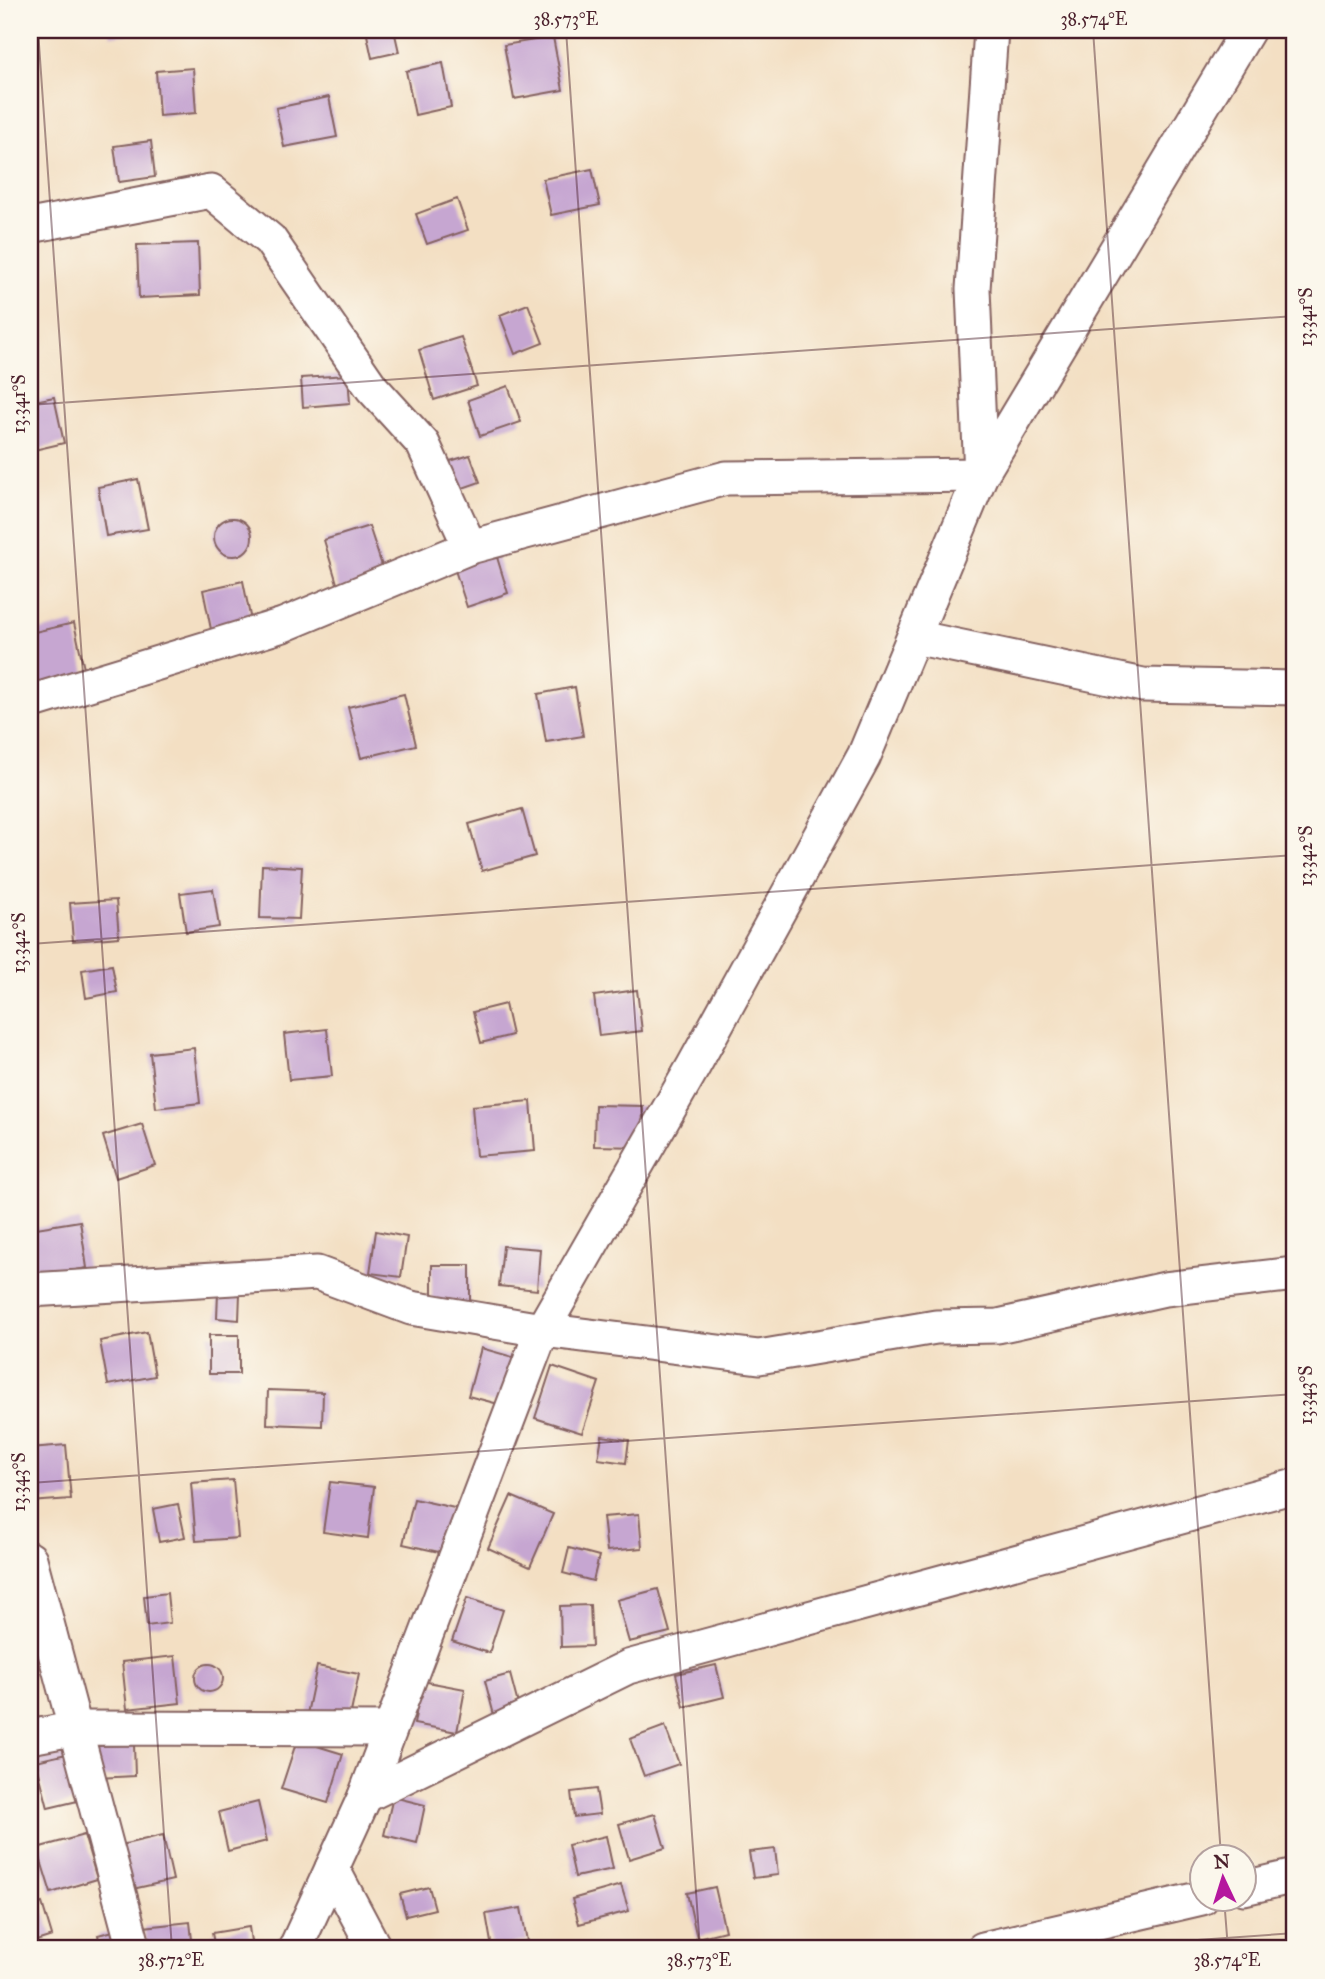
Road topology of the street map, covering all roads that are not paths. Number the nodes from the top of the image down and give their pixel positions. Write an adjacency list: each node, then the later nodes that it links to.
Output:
1 (991, 30): 4 (street)
2 (1248, 30): 4 (street)
3 (30, 226): 5 (street)
4 (981, 475): 5 (street); 6 (street)
5 (470, 547): 8 (street)
6 (914, 637): 7 (street); 11 (street)
7 (1295, 688)
8 (30, 702)
9 (1295, 1274): 11 (street)
10 (30, 1290): 11 (street)
11 (542, 1329): 15 (street)
12 (1295, 1486): 17 (street)
13 (30, 1559): 14 (street)
14 (77, 1728): 15 (street); 16 (street); 22 (street)
15 (390, 1729): 17 (street)
16 (30, 1737)
17 (365, 1796): 18 (street)
18 (332, 1868): 23 (street); 24 (street)
19 (1295, 1876): 20 (street)
20 (1258, 1885)
21 (1188, 1901): 25 (street)
22 (134, 1949)
23 (295, 1949)
24 (375, 1949)
25 (983, 1949)

